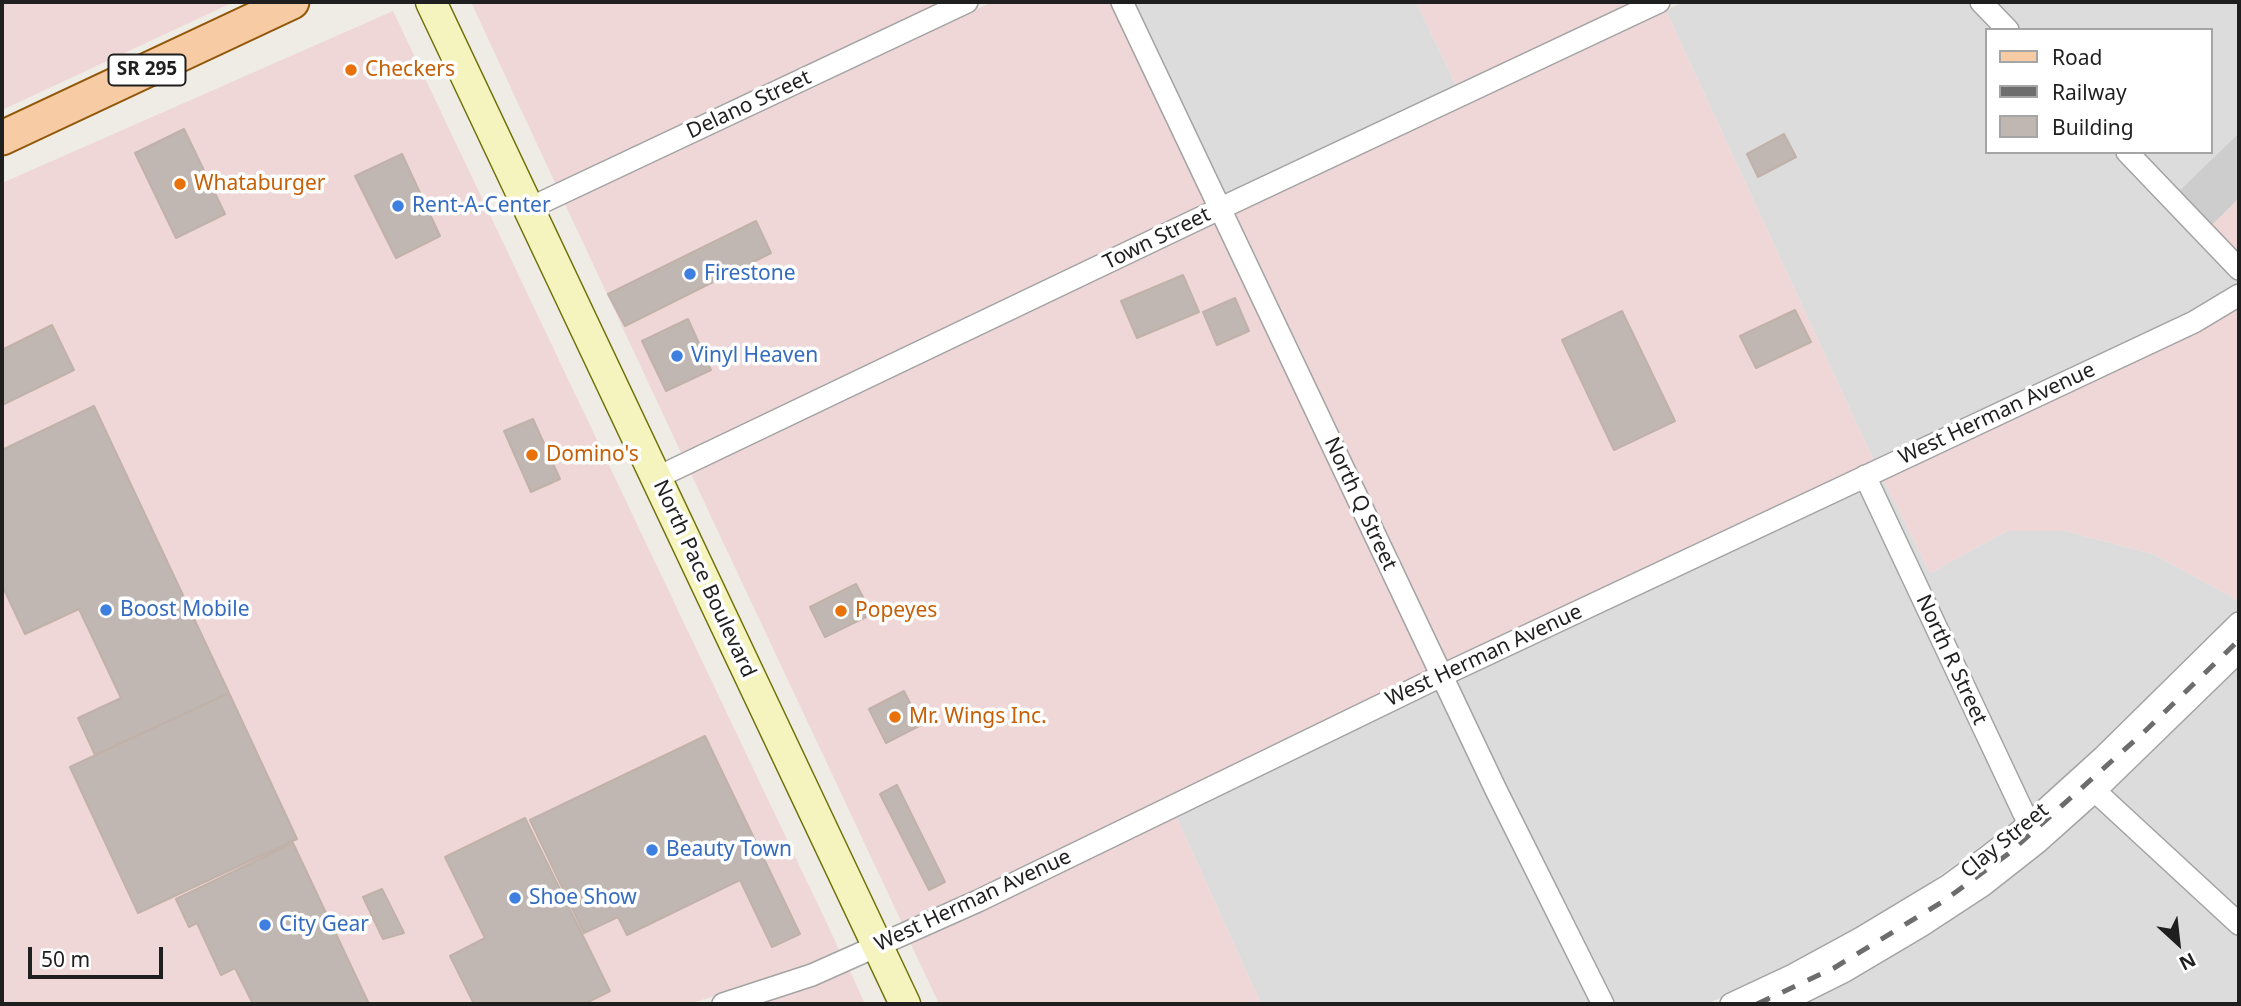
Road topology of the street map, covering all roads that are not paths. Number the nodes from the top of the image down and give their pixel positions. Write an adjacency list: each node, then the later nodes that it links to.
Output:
1 (292, 2): 8 (main road, SR 295)
2 (431, 2): 10 (main road, North Pace Boulevard)
3 (967, 2): 10 (street, Delano Street)
4 (1122, 2): 11 (street, North Q Street)
5 (1658, 2): 11 (street, Town Street)
6 (1981, 2): 7 (street)
7 (2006, 28)
8 (2, 138)
9 (2129, 154): 12 (street)
10 (530, 208): 15 (main road, North Pace Boulevard)
11 (1219, 209): 15 (street, Town Street); 18 (street, North Q Street)
12 (2239, 269)
13 (2239, 295): 14 (street, West Herman Avenue)
14 (1865, 476): 18 (street, West Herman Avenue); 20 (street, North R Street)
15 (656, 478): 22 (main road, North Pace Boulevard)
16 (2239, 623): 20 (street, Clay Street)
17 (2239, 651): 19 (street, Clay Street)
18 (1441, 676): 22 (street, West Herman Avenue); 25 (street, North Q Street)
19 (2095, 791): 20 (street, Clay Street); 21 (street)
20 (2033, 834): 26 (street, Clay Street); 27 (street, Clay Street)
21 (2239, 924)
22 (877, 946): 23 (street, West Herman Avenue); 24 (main road, North Pace Boulevard)
23 (723, 1004)
24 (905, 1004)
25 (1603, 1004)
26 (1731, 1004)
27 (1779, 1004)

